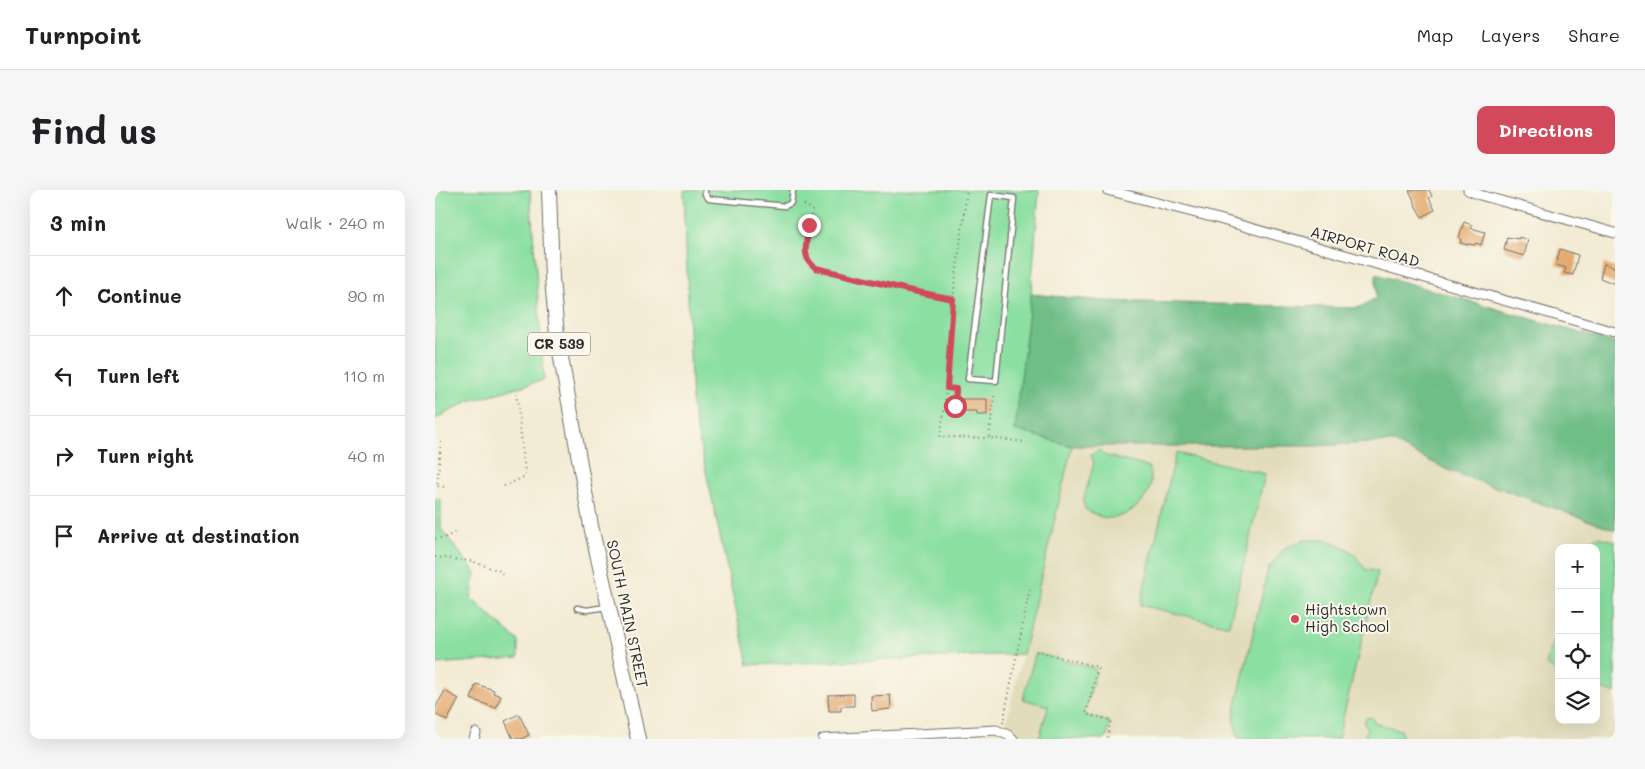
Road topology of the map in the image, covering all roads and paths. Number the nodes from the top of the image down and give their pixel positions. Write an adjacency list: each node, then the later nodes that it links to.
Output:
1 (549, 190): 28 (main road, SOUTH MAIN STREET / CR 539)
2 (705, 190): 3 (lane)
3 (793, 190)
4 (967, 190): 11 (path)
5 (1004, 190): 8 (lane)
6 (1107, 190): 12 (street, AIRPORT ROAD)
7 (1469, 190): 10 (street)
8 (1003, 196): 8 (lane)
9 (805, 205): 11 (path)
10 (1615, 234)
11 (953, 299): 13 (path)
12 (1615, 332)
13 (947, 388): 16 (path); 16 (path)
14 (516, 391): 22 (path)
15 (994, 396): 17 (path)
16 (945, 405): 17 (path)
17 (989, 438): 19 (path)
18 (441, 442): 20 (path)
19 (1025, 442)
20 (436, 486): 21 (path)
21 (446, 486)
22 (504, 486)
23 (455, 532): 24 (path)
24 (435, 539)
25 (435, 557): 26 (path)
26 (503, 577)
27 (1031, 588): 31 (path)
28 (609, 606): 29 (lane); 32 (main road, SOUTH MAIN STREET / CR 539)
29 (577, 608)
30 (1036, 651): 35 (path)
31 (1003, 724)
32 (638, 739)
33 (823, 739): 34 (street)
34 (1013, 739)
35 (1107, 739)

